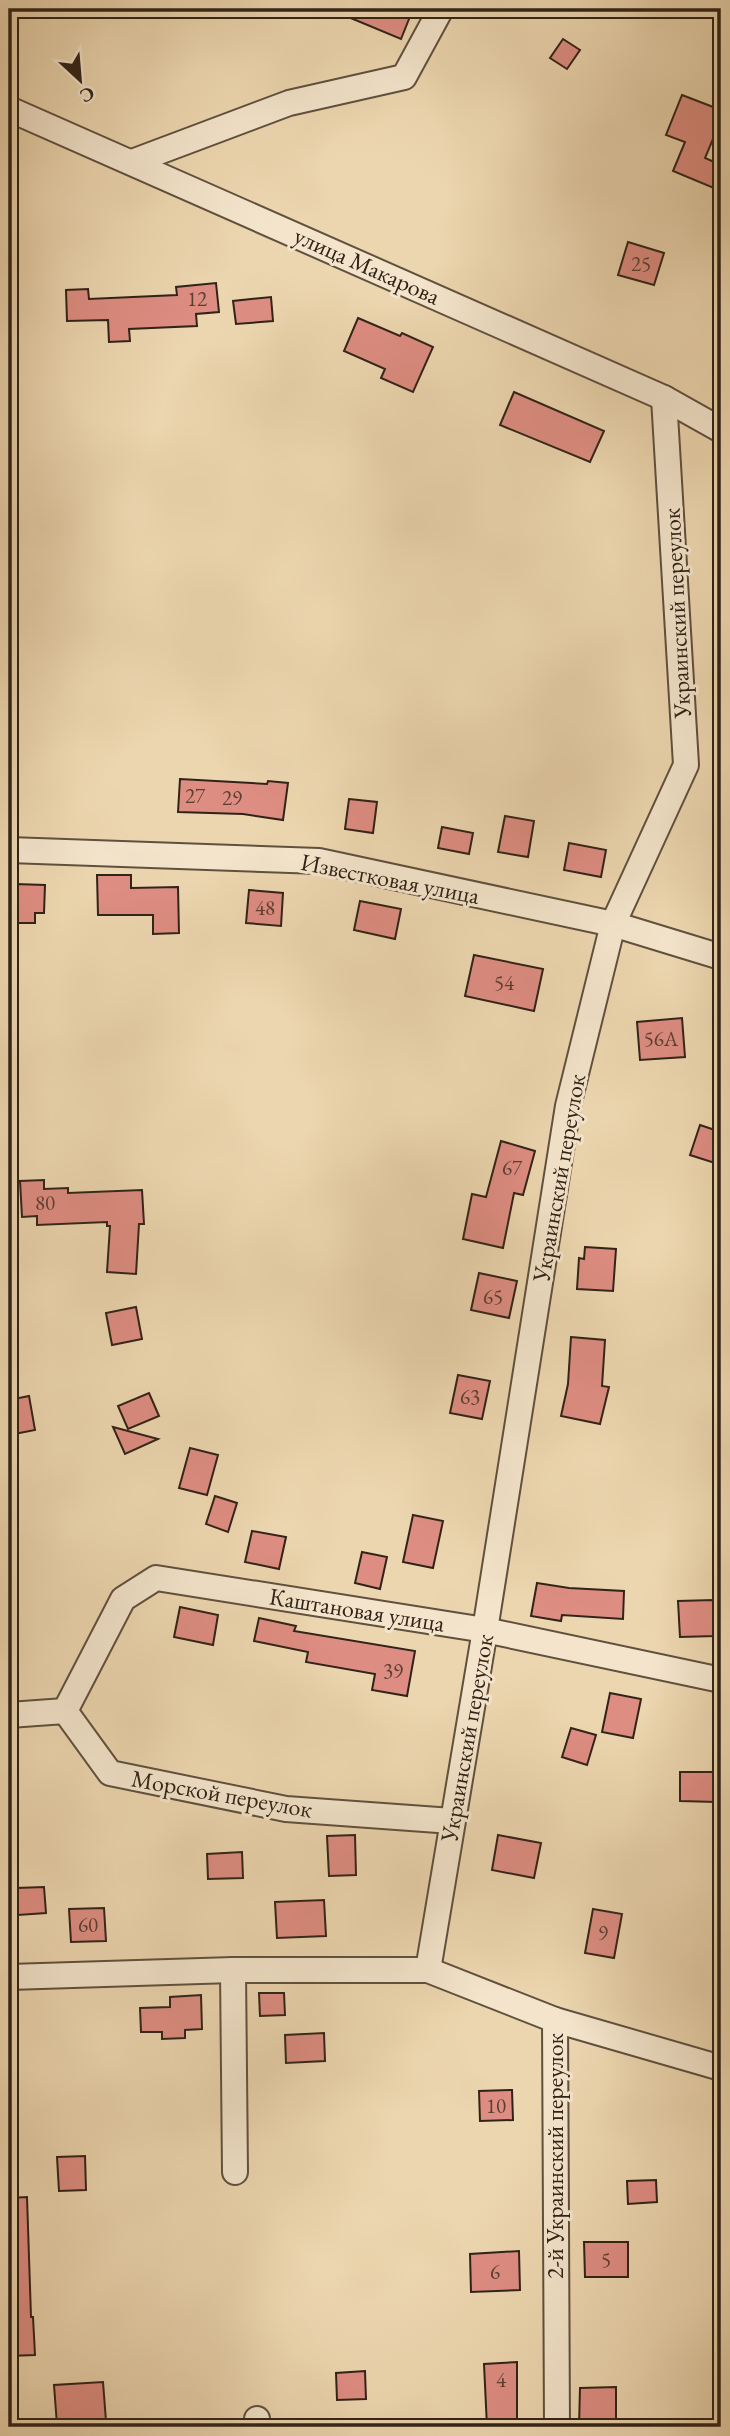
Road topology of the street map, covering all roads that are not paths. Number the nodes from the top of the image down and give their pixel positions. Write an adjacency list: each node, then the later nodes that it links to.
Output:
1 (441, 9): 3 (street)
2 (9, 109): 3 (street, улица Макарова)
3 (132, 162): 4 (street, улица Макарова)
4 (664, 398): 5 (street, улица Макарова); 7 (street, Украинский переулок)
5 (721, 430)
6 (9, 850): 7 (street, Известковая улица)
7 (613, 924): 8 (street, Известковая улица); 9 (street, Украинский переулок)
8 (721, 957)
9 (485, 1630): 10 (street, Каштановая улица); 11 (street, Каштановая улица); 13 (street, Украинский переулок)
10 (721, 1680)
11 (65, 1711): 12 (street); 13 (street, Морской переулок)
12 (9, 1715)
13 (452, 1821): 15 (street, Украинский переулок)
14 (233, 1970): 15 (street); 16 (street); 19 (street)
15 (428, 1970): 17 (street, 2-й Украинский переулок)
16 (9, 1977)
17 (555, 2020): 18 (street); 20 (street, 2-й Украинский переулок)
18 (721, 2068)
19 (235, 2172)
20 (557, 2427)

